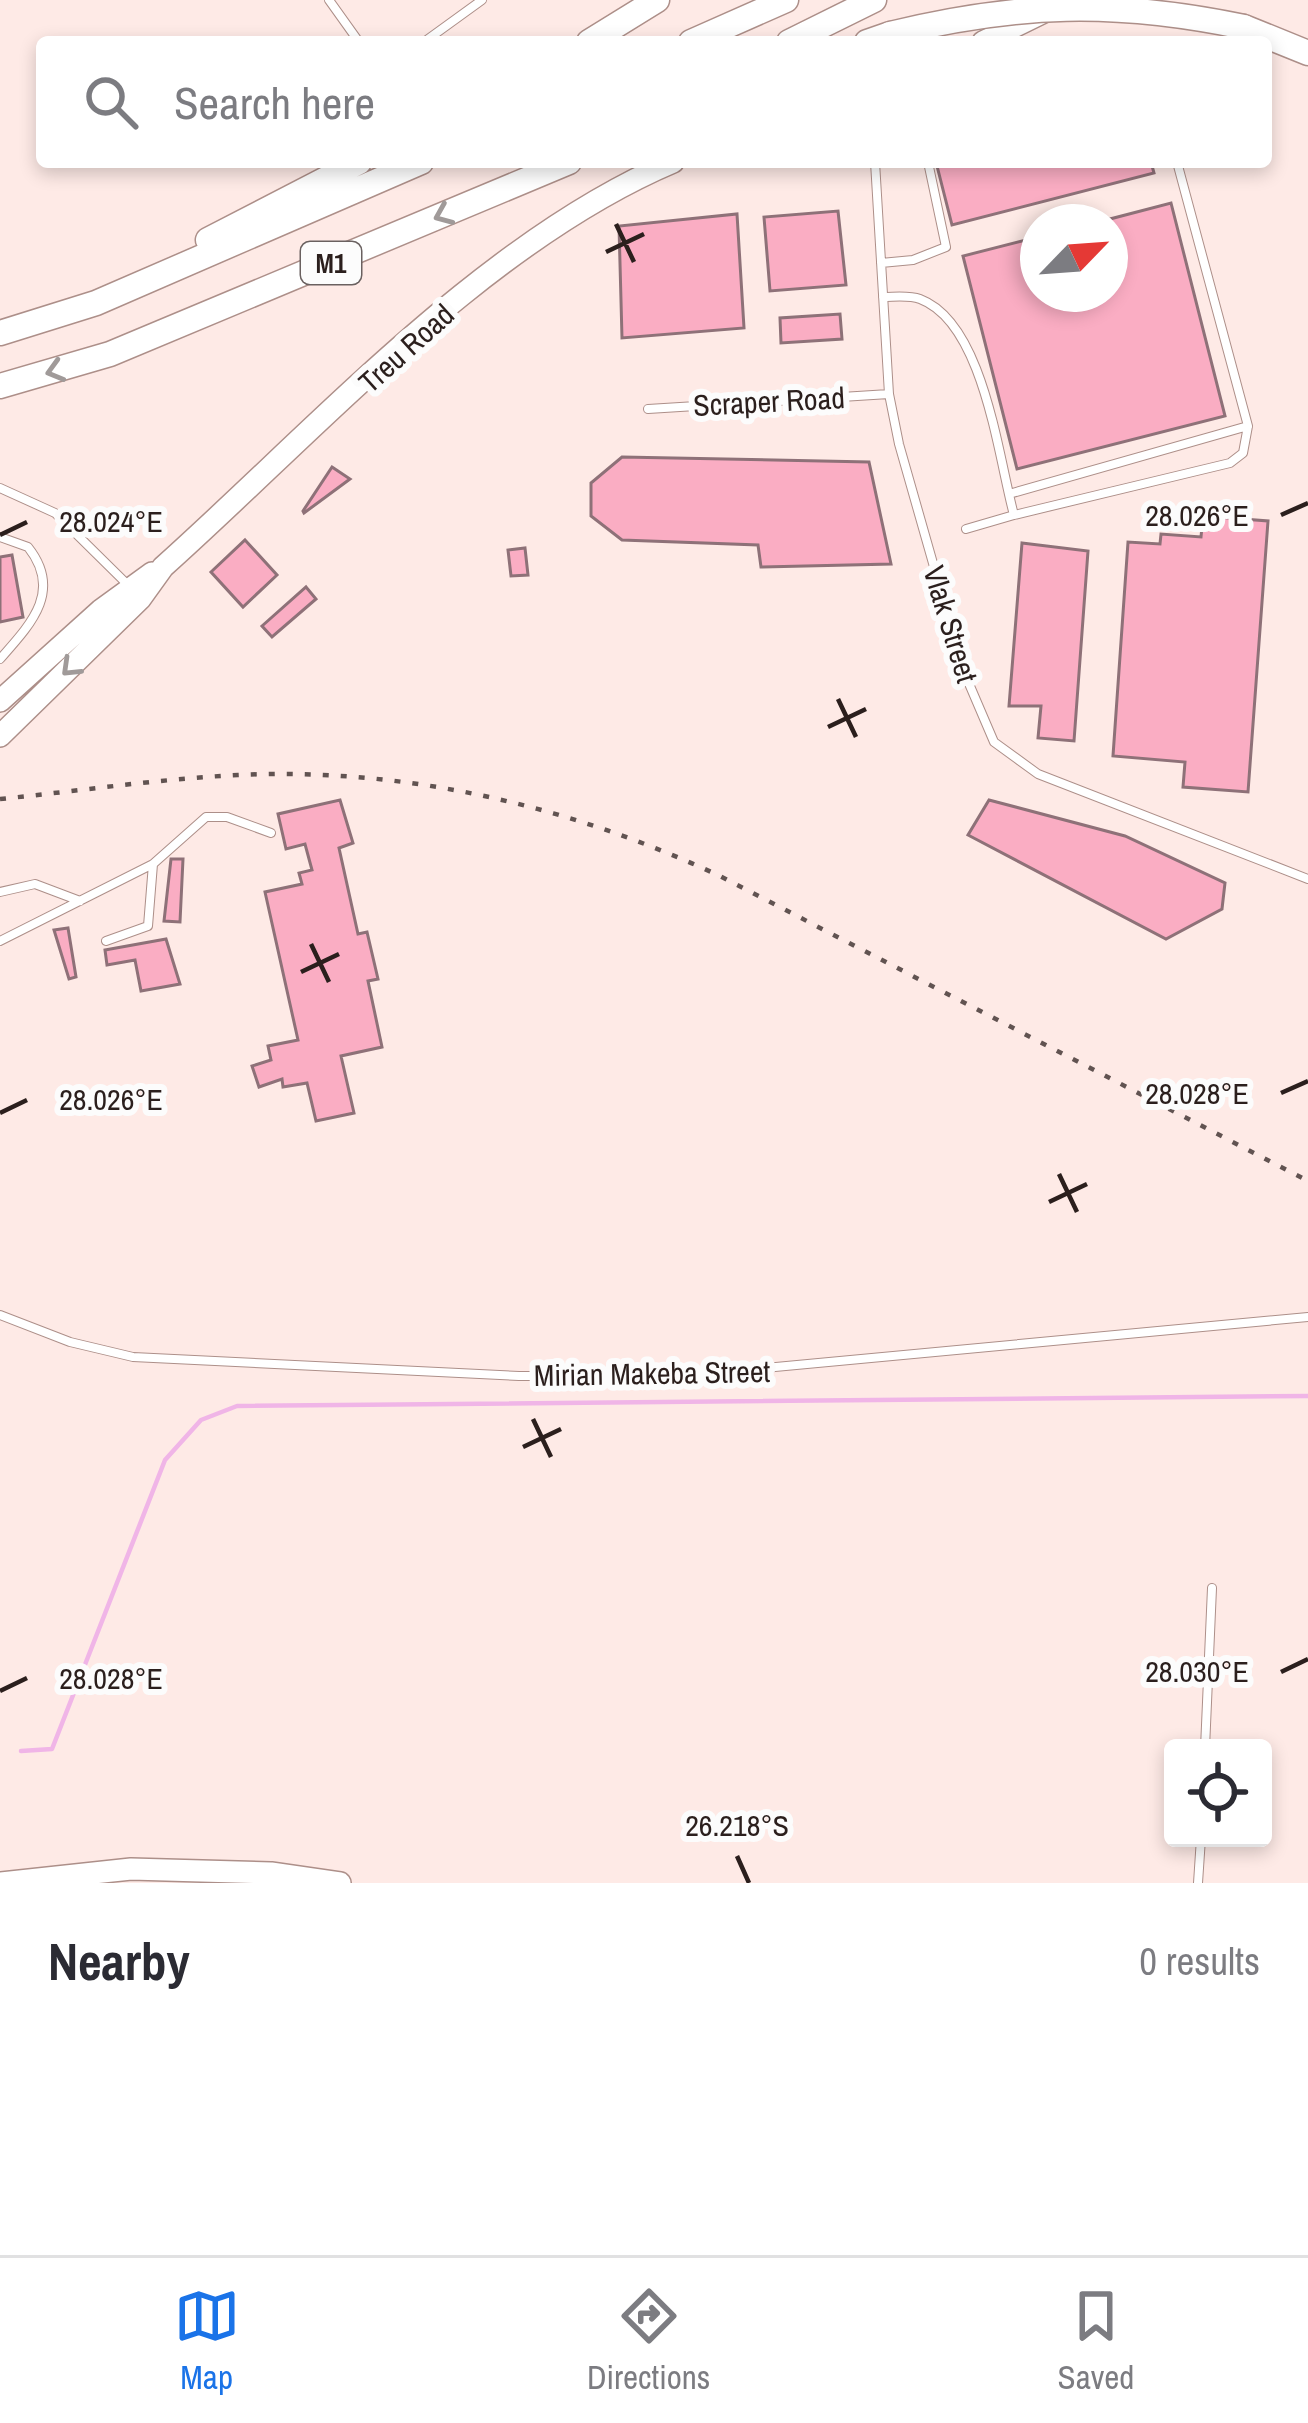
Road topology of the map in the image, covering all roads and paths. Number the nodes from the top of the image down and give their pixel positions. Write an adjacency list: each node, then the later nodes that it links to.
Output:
1 (329, 0): 7 (lane)
2 (482, 0): 8 (lane)
3 (657, 0): 9 (highway)
4 (874, 0): 11 (highway)
5 (1059, 0): 13 (street)
6 (784, 1): 10 (highway)
7 (355, 36)
8 (432, 36)
9 (599, 36)
10 (705, 36)
11 (801, 36)
12 (888, 36): 14 (highway, bridge)
13 (999, 36)
14 (1266, 36)
15 (1272, 38): 16 (highway, bridge)
16 (1308, 53)
17 (347, 168): 26 (highway)
18 (407, 168): 26 (highway, M1)
19 (551, 168): 28 (highway, M1, one-way to 28)
20 (661, 168): 37 (street, Treu Road)
21 (875, 168): 24 (lane, Vlak Street)
22 (929, 168): 24 (lane)
23 (1179, 168): 31 (lane)
24 (881, 263): 25 (lane, Vlak Street)
25 (883, 297): 29 (lane, Vlak Street); 33 (lane)
26 (96, 303): 27 (highway, M1)
27 (0, 333)
28 (0, 386)
29 (889, 394): 30 (lane, Scraper Road); 43 (lane, Vlak Street)
30 (648, 409)
31 (1248, 426): 33 (lane); 34 (lane)
32 (0, 488): 37 (lane)
33 (1009, 494): 34 (lane)
34 (1014, 515): 35 (lane)
35 (966, 529)
36 (0, 537): 38 (lane)
37 (135, 593): 39 (street, Treu Road); 40 (street, Treu Road, one-way to 40)
38 (0, 659)
39 (0, 701)
40 (0, 736)
41 (271, 833): 42 (lane)
42 (154, 864): 45 (lane); 47 (lane)
43 (1308, 879)
44 (0, 892): 45 (lane)
45 (80, 901): 46 (lane)
46 (0, 941)
47 (106, 941)
48 (0, 1315): 49 (lane, Mirian Makeba Street)
49 (1308, 1317)
50 (1212, 1588): 51 (lane)
51 (1205, 1739)
52 (1200, 1847): 57 (lane)
53 (212, 1873): 54 (street); 55 (street); 56 (street)
54 (0, 1883)
55 (175, 1883)
56 (340, 1883)
57 (1198, 1883)

